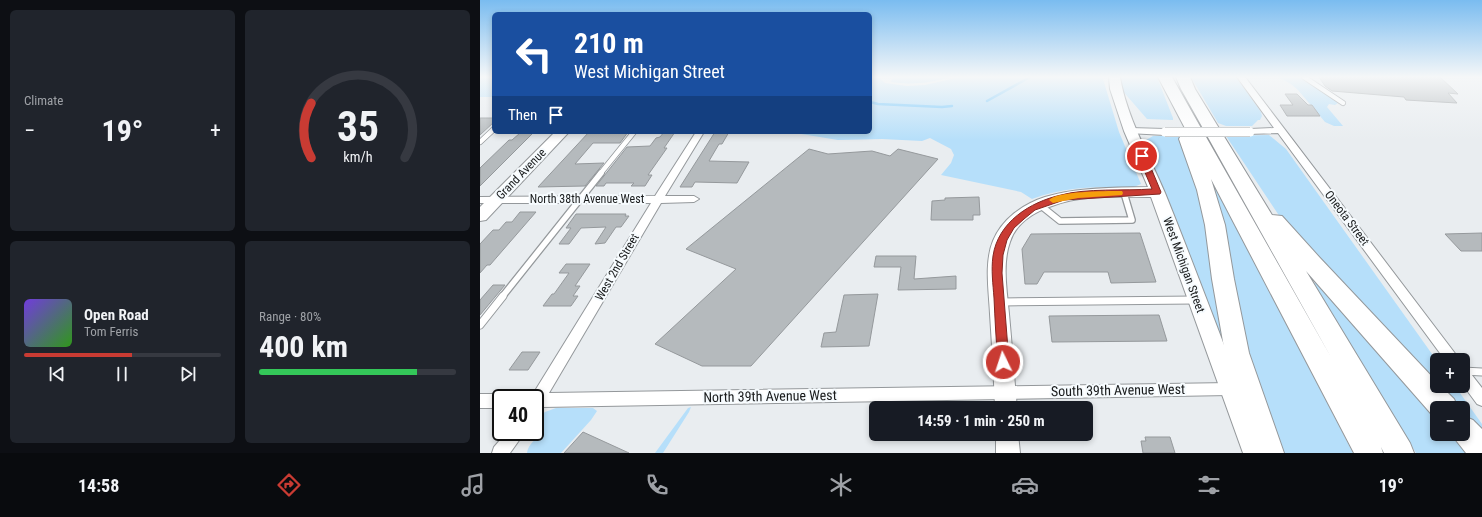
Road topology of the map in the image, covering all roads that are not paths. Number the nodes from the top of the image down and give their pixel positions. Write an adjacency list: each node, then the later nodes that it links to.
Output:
1 (1120, 98): 10 (street, West Michigan Street)
2 (1174, 98): 47 (highway)
3 (1183, 98): 48 (highway)
4 (1193, 98): 15 (highway)
5 (1257, 98): 8 (street, Oneota Street)
6 (1336, 98): 7 (lane)
7 (1343, 103)
8 (1281, 130): 10 (street, bridge); 28 (street, Oneota Street)
9 (492, 131): 14 (lane)
10 (1131, 131): 16 (street, West Michigan Street)
11 (560, 134): 21 (street, Grand Avenue)
12 (632, 134): 22 (lane)
13 (699, 134): 18 (street, West 2nd Street)
14 (480, 142)
15 (1238, 175): 39 (highway); 49 (highway)
16 (1157, 192): 17 (street); 25 (street, West Michigan Street)
17 (1124, 193): 23 (street); 23 (lane)
18 (658, 199): 19 (street, North 38th Avenue West); 22 (street, North 38th Avenue West); 32 (street, West 2nd Street)
19 (694, 199)
20 (480, 200): 21 (street, North 38th Avenue West)
21 (495, 200): 22 (street, North 38th Avenue West); 24 (street, Grand Avenue)
22 (579, 200): 27 (lane)
23 (1040, 205): 26 (street)
24 (480, 216)
25 (1197, 300): 26 (lane); 33 (street, West Michigan Street)
26 (999, 302): 35 (street)
27 (480, 325)
28 (1448, 353)
29 (1470, 372): 30 (lane)
30 (1482, 372)
31 (1470, 381): 34 (street)
32 (543, 389)
33 (1230, 389): 35 (street, South 39th Avenue West); 46 (street, West Michigan Street)
34 (1480, 395)
35 (1006, 400): 38 (street, North 39th Avenue West)
36 (480, 401): 37 (street)
37 (492, 401)
38 (544, 401)
39 (1438, 401)
40 (1470, 437): 43 (highway)
41 (510, 441): 44 (street)
42 (1007, 441): 45 (street)
43 (1482, 450)
44 (500, 453)
45 (1008, 453)
46 (1256, 453)
47 (1270, 453)
48 (1369, 453)
49 (1400, 453)

